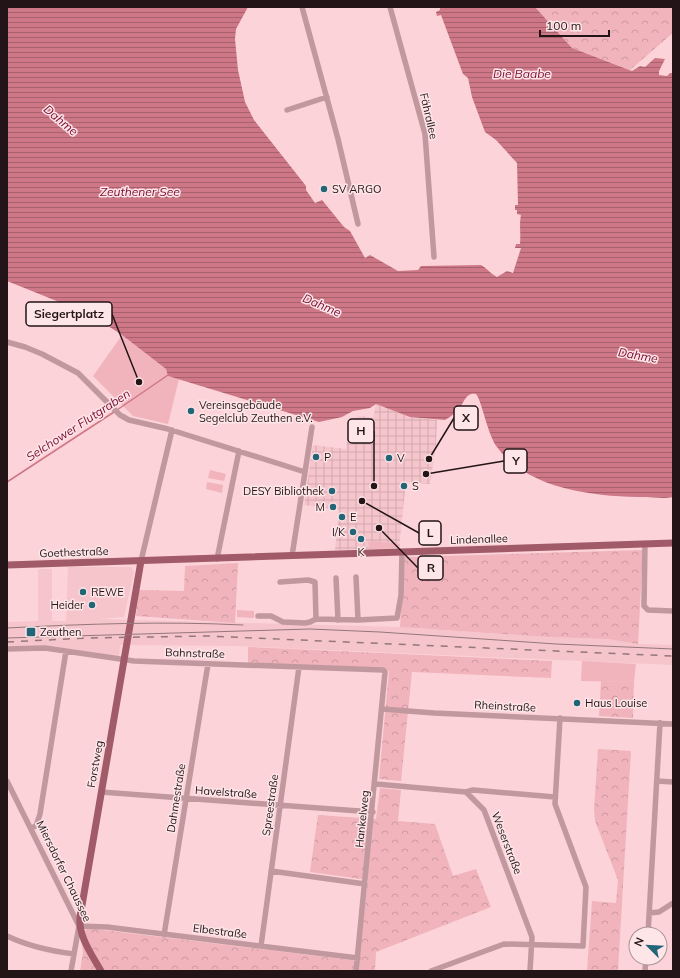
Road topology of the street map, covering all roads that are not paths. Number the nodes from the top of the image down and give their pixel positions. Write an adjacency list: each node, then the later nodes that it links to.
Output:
1 (302, 7): 3 (street)
2 (390, 7): 6 (street, Fährallee)
3 (327, 97): 4 (street); 5 (street)
4 (287, 110)
5 (358, 224)
6 (434, 257)
7 (7, 342): 9 (street)
8 (312, 427): 11 (street)
9 (172, 430): 10 (street); 17 (street)
10 (239, 451): 11 (street); 16 (street)
11 (305, 472): 15 (street)
12 (673, 543): 13 (main road, Lindenallee)
13 (646, 544): 14 (main road, Lindenallee); 22 (street)
14 (402, 552): 15 (main road, Lindenallee); 26 (street)
15 (292, 556): 16 (main road, Lindenallee)
16 (217, 559): 17 (main road, Lindenallee)
17 (141, 561): 18 (main road, Goethestraße); 29 (main road, Forstweg)
18 (7, 565)
19 (356, 577): 26 (street)
20 (336, 578): 25 (street)
21 (280, 582): 24 (street)
22 (673, 611)
23 (258, 616): 24 (street)
24 (316, 619): 25 (street)
25 (338, 620): 26 (street)
26 (358, 620)
27 (7, 649): 28 (street, Bahnstraße)
28 (66, 651): 29 (street, Bahnstraße); 47 (street)
29 (124, 659): 30 (street, Bahnstraße); 41 (main road, Forstweg)
30 (208, 664): 31 (street, Bahnstraße); 44 (street, Dahmestraße)
31 (299, 667): 32 (street, Bahnstraße); 45 (street, Spreestraße)
32 (383, 670): 33 (street, Hankelweg)
33 (382, 709): 34 (street, Rheinstraße); 40 (street, Hankelweg)
34 (560, 718): 35 (street, Rheinstraße); 43 (street)
35 (660, 723): 36 (street, Rheinstraße); 38 (street)
36 (673, 724)
37 (7, 781): 47 (street, Miersdorfer Chaussee)
38 (657, 781): 39 (street); 51 (street)
39 (673, 782)
40 (376, 784): 42 (street); 46 (street, Hankelweg)
41 (101, 792): 44 (street, Havelstraße); 52 (main road, Forstweg)
42 (466, 792): 43 (street); 56 (street, Weserstraße)
43 (555, 797): 56 (street)
44 (186, 799): 45 (street, Havelstraße); 54 (street, Dahmestraße)
45 (280, 806): 46 (street, Havelstraße); 48 (street, Spreestraße)
46 (373, 812): 49 (street, Hankelweg)
47 (31, 828): 52 (street, Miersdorfer Chaussee)
48 (271, 871): 49 (street); 57 (street, Spreestraße)
49 (365, 884): 59 (street, Hankelweg)
50 (673, 903): 51 (street)
51 (649, 913): 53 (street)
52 (79, 926): 54 (street, Elbestraße); 58 (street, Forstweg); 61 (main road, Miersdorfer Chaussee)
53 (648, 926)
54 (164, 935): 57 (street, Elbestraße)
55 (7, 936): 58 (street)
56 (532, 945): 63 (street); 64 (street, Weserstraße)
57 (261, 946): 59 (street, Elbestraße)
58 (74, 954): 60 (street, Forstweg)
59 (358, 958): 62 (street, Hankelweg)
60 (71, 971)
61 (101, 971)
62 (356, 971)
63 (431, 971)
64 (530, 971)

